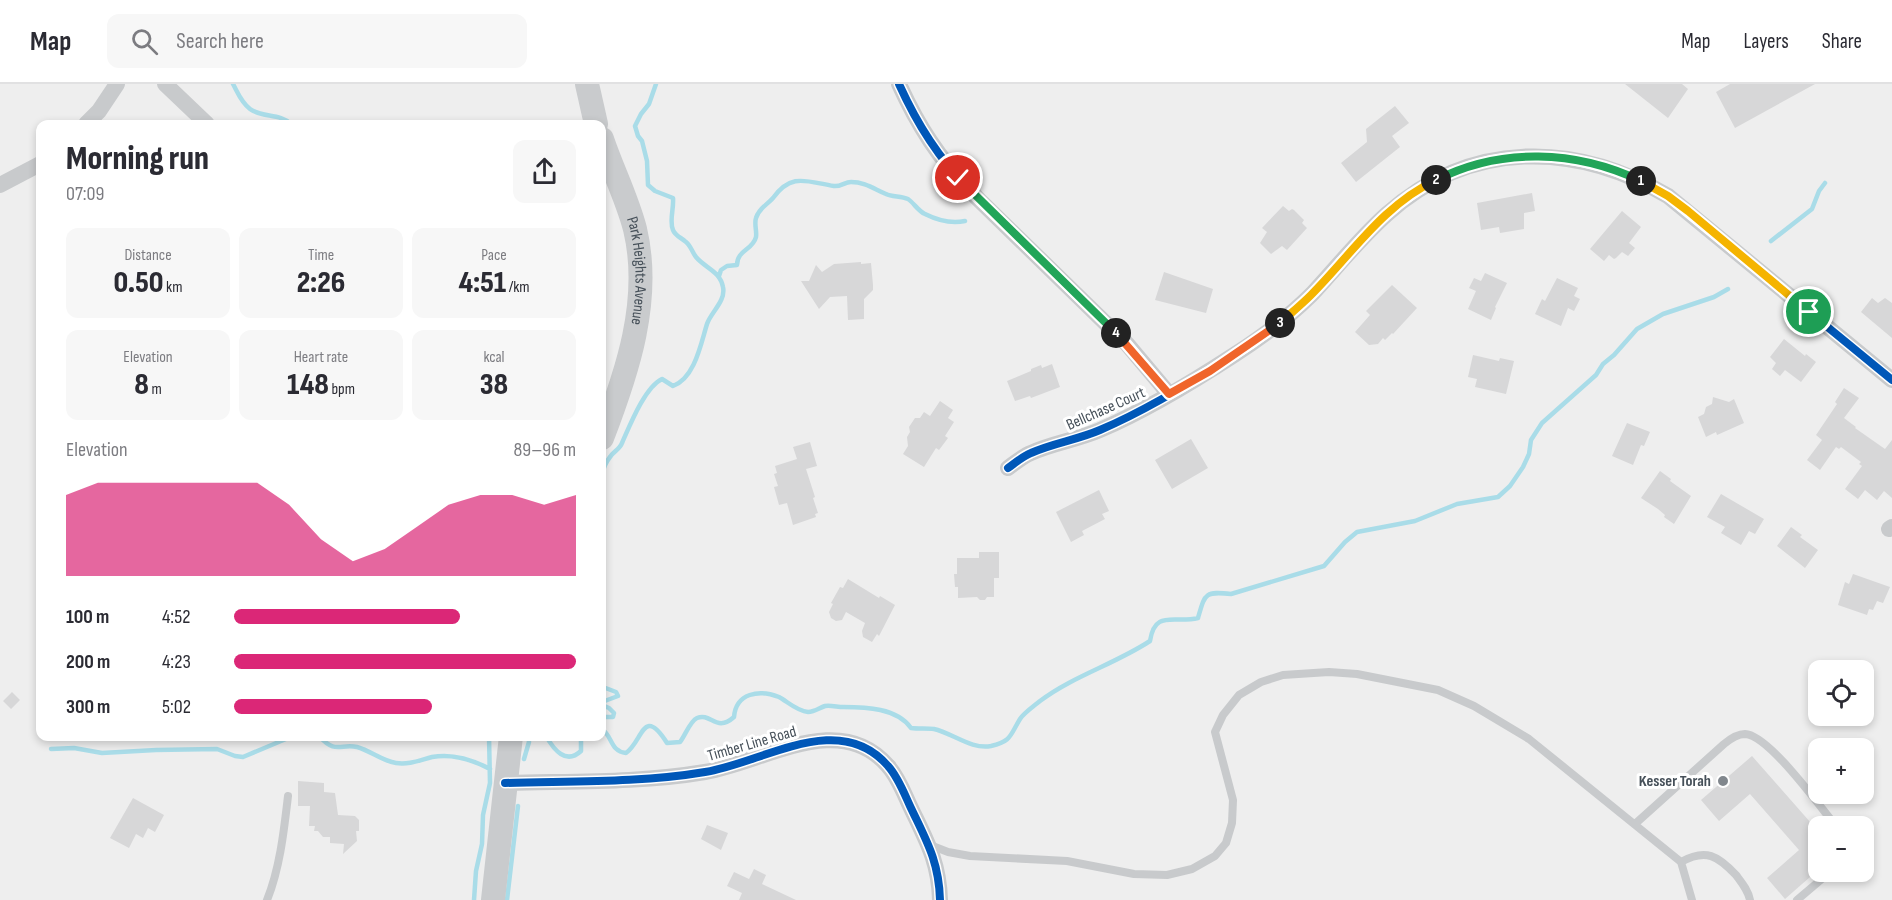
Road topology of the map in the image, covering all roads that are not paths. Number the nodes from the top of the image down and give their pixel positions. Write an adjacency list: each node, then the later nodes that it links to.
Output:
1 (117, 84): 5 (street)
2 (165, 84): 6 (street)
3 (587, 84): 7 (main road)
4 (898, 84): 12 (street)
5 (90, 120)
6 (203, 120)
7 (595, 120)
8 (606, 151): 13 (main road, Park Heights Avenue)
9 (36, 166): 10 (street)
10 (0, 186)
11 (1892, 380): 12 (street, Bellchase Court)
12 (1169, 394): 14 (street, Bellchase Court)
13 (608, 403)
14 (1008, 468)
15 (510, 741): 16 (main road)
16 (505, 783): 20 (street, Timber Line Road); 24 (main road)
17 (288, 796): 23 (lane)
18 (1828, 816): 19 (lane)
19 (1635, 824): 20 (lane); 21 (lane)
20 (929, 845): 25 (street, Timber Line Road)
21 (1681, 862): 26 (lane); 27 (lane)
22 (1818, 882): 28 (lane)
23 (267, 900)
24 (493, 900)
25 (940, 900)
26 (1692, 900)
27 (1750, 900)
28 (1797, 900)

